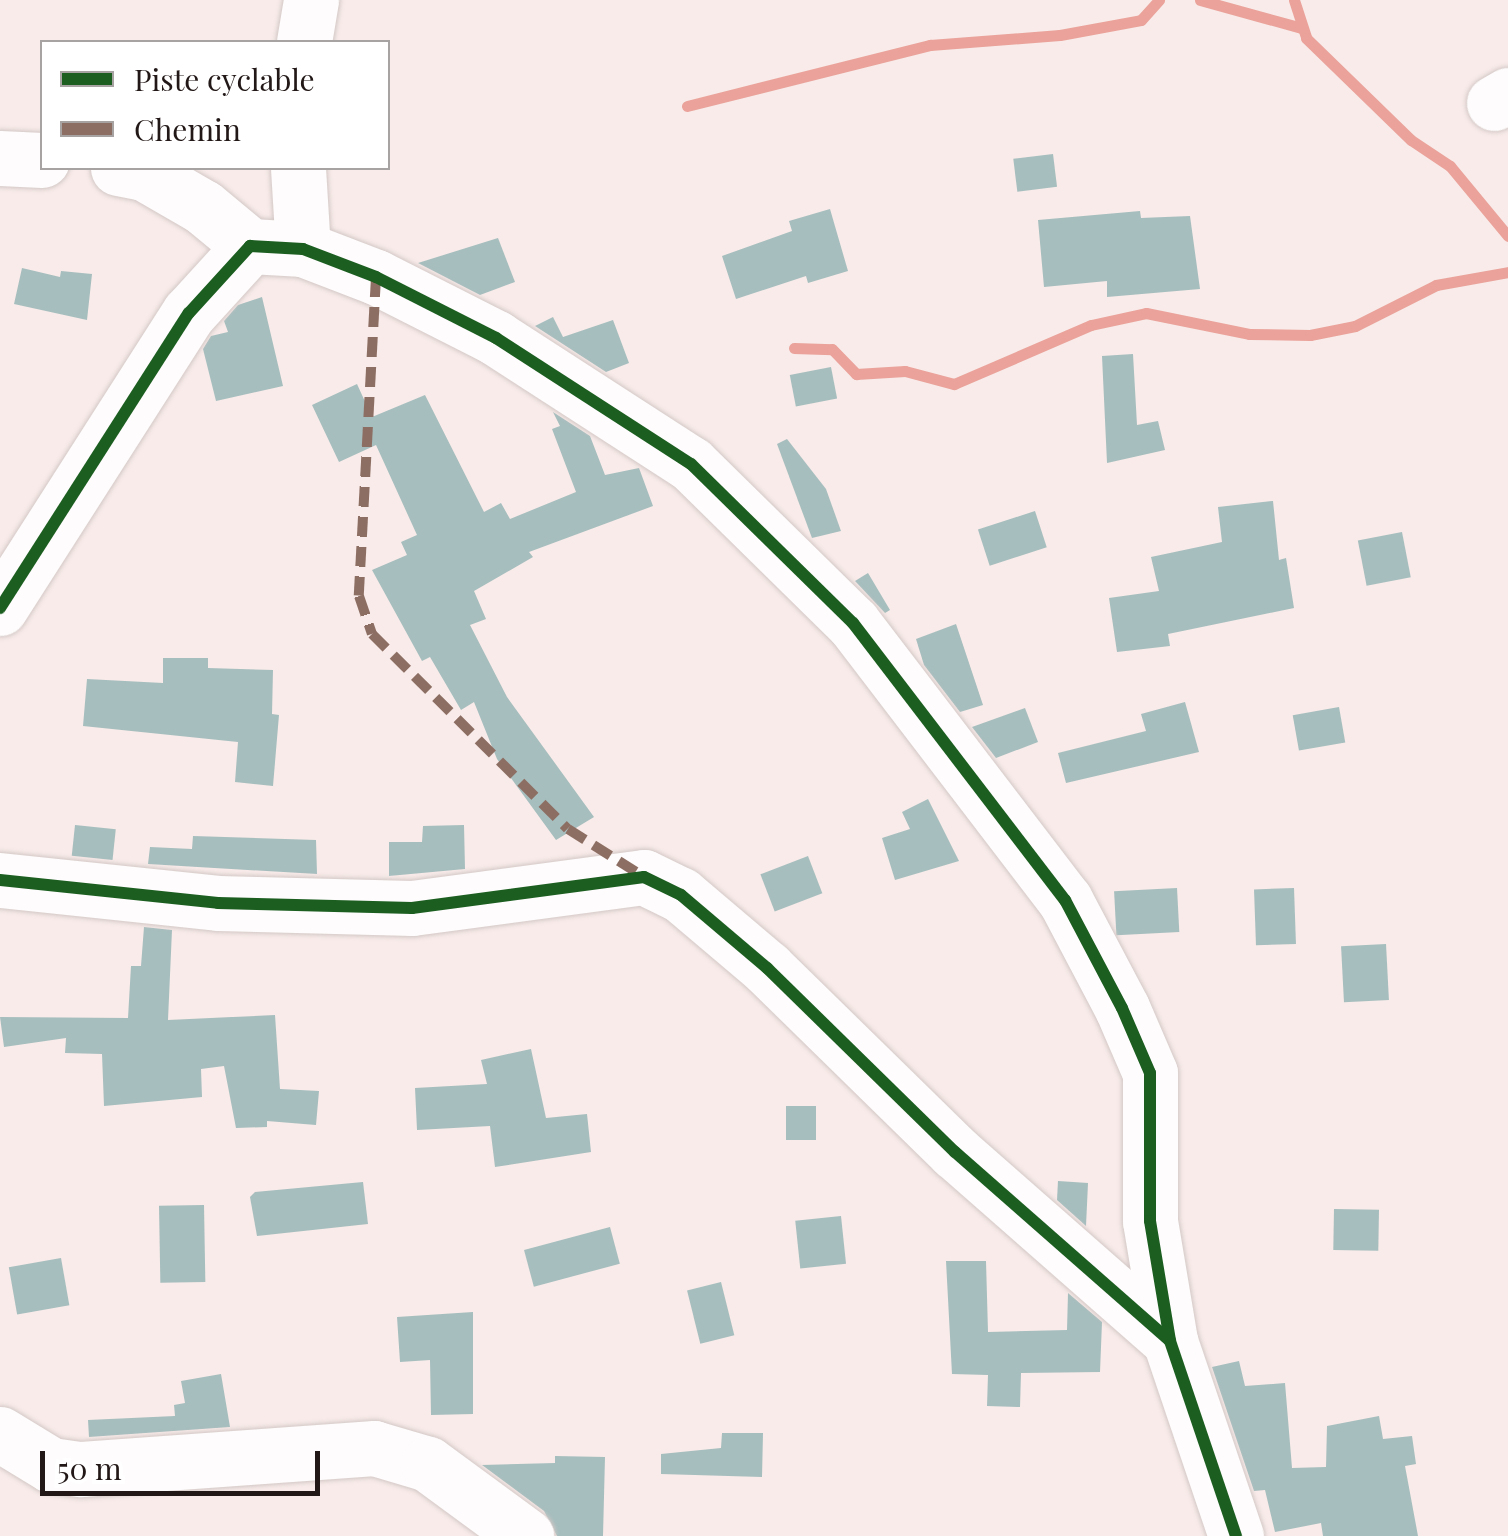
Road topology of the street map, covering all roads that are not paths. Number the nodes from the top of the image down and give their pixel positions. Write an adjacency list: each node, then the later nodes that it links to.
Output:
1 (311, 0): 2 (street)
2 (304, 40)
3 (0, 158): 4 (street)
4 (40, 160)
5 (131, 170): 7 (street)
6 (297, 170): 7 (street)
7 (276, 248): 8 (street); 10 (street)
8 (0, 608)
9 (0, 880): 10 (street)
10 (1170, 1341): 13 (street)
11 (0, 1434): 12 (street)
12 (526, 1536)
13 (1236, 1536)

